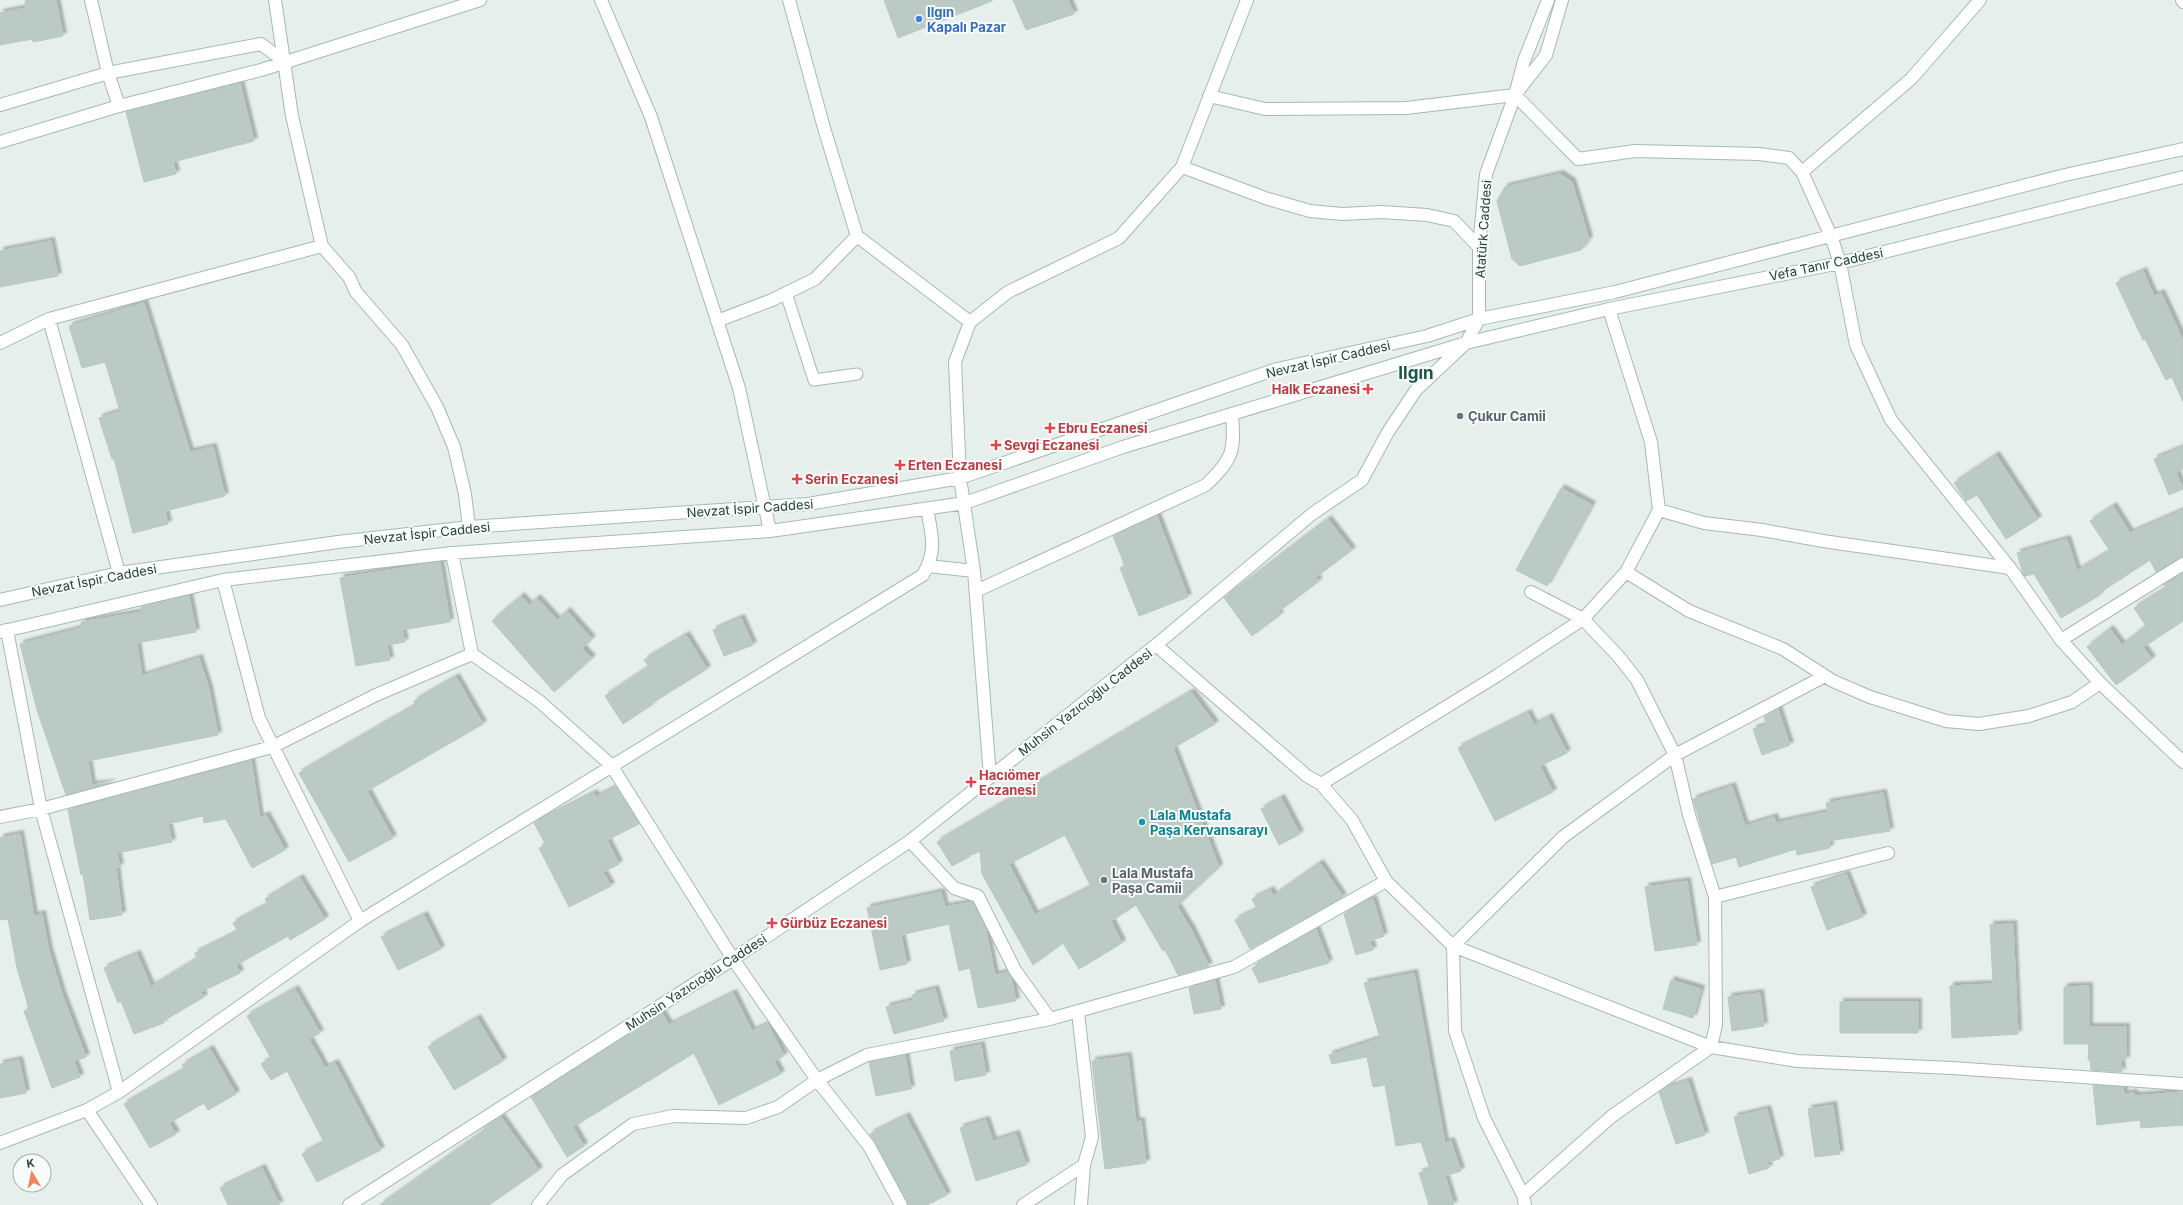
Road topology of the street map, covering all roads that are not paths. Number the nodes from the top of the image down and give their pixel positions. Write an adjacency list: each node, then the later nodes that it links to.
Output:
1 (91, 0): 11 (street)
2 (275, 0): 10 (street)
3 (480, 0): 10 (street)
4 (601, 0): 30 (street)
5 (789, 0): 21 (street)
6 (1247, 0): 13 (street)
7 (1548, 0): 12 (street, Atatürk Caddesi)
8 (1562, 0): 12 (street, Atatürk Caddesi)
9 (1980, 0): 19 (street)
10 (285, 62): 11 (street); 15 (street); 23 (street)
11 (108, 73): 14 (street); 15 (street)
12 (1515, 95): 13 (street); 19 (street); 24 (street, Atatürk Caddesi)
13 (1209, 96): 18 (street)
14 (0, 105)
15 (119, 106): 16 (street)
16 (0, 142)
17 (2183, 149): 22 (street, Vefa Tanır Caddesi)
18 (1182, 167): 24 (street); 31 (street)
19 (1802, 172): 22 (street)
20 (2183, 177): 25 (street, Vefa Tanır Caddesi)
21 (857, 236): 26 (street); 31 (street)
22 (1830, 236): 25 (street); 28 (street, Vefa Tanır Caddesi)
23 (322, 246): 29 (street); 41 (street)
24 (1480, 247): 28 (street, Atatürk Caddesi)
25 (1840, 263): 27 (street, Vefa Tanır Caddesi); 46 (street)
26 (786, 293): 30 (street); 34 (lane)
27 (1609, 309): 33 (street, Vefa Tanır Caddesi); 40 (street)
28 (1479, 319): 33 (street, Muhsin Yazıcıoğlu Caddesi); 36 (street, Nevzat İspir Caddesi)
29 (49, 320): 32 (street); 49 (street)
30 (717, 321): 38 (street)
31 (970, 322): 36 (street)
32 (0, 343)
33 (1466, 343): 35 (street, Nevzat İspir Caddesi); 57 (street, Muhsin Yazıcıoğlu Caddesi)
34 (857, 374)
35 (1232, 414): 37 (street, Nevzat İspir Caddesi); 51 (street)
36 (960, 478): 37 (street); 38 (street, Nevzat İspir Caddesi)
37 (965, 503): 39 (street, Nevzat İspir Caddesi); 47 (street)
38 (765, 508): 41 (street, Nevzat İspir Caddesi); 42 (street)
39 (927, 509): 42 (street, Nevzat İspir Caddesi); 45 (street)
40 (1659, 510): 46 (street); 48 (street)
41 (469, 527): 49 (street, Nevzat İspir Caddesi)
42 (770, 531): 43 (street, Nevzat İspir Caddesi)
43 (452, 553): 50 (street, Nevzat İspir Caddesi); 58 (street)
44 (2183, 564): 56 (street)
45 (928, 566): 47 (street); 64 (street)
46 (2010, 568): 56 (street)
47 (974, 571): 51 (street)
48 (1626, 572): 54 (street); 59 (street)
49 (119, 573): 53 (street, Nevzat İspir Caddesi)
50 (223, 580): 55 (street, Nevzat İspir Caddesi); 61 (street)
51 (976, 591): 65 (street)
52 (1531, 592): 54 (street)
53 (0, 600)
54 (1582, 619): 62 (street); 66 (street)
55 (3, 631): 67 (street)
56 (2061, 640): 60 (street)
57 (1156, 645): 65 (street, Muhsin Yazıcıoğlu Caddesi); 66 (street)
58 (472, 654): 61 (street); 64 (street)
59 (1825, 676): 60 (street); 62 (street)
60 (2100, 683): 63 (street)
61 (272, 747): 67 (street); 73 (street)
62 (1675, 755): 72 (street); 74 (street)
63 (2183, 762)
64 (611, 765): 73 (street); 75 (street)
65 (990, 777): 69 (street, Muhsin Yazıcıoğlu Caddesi)
66 (1321, 784): 71 (street)
67 (41, 809): 68 (street); 81 (street)
68 (0, 817)
69 (910, 841): 75 (street, Muhsin Yazıcıoğlu Caddesi); 77 (street)
70 (1888, 853): 72 (street)
71 (1386, 881): 74 (street); 76 (street)
72 (1715, 897): 78 (street)
73 (360, 921): 81 (street)
74 (1453, 946): 78 (street); 85 (street)
75 (733, 959): 79 (street); 87 (street, Muhsin Yazıcıoğlu Caddesi)
76 (1078, 1012): 77 (street); 84 (street)
77 (1050, 1019): 79 (street)
78 (1711, 1047): 80 (street); 85 (street)
79 (817, 1080): 88 (street); 89 (street)
80 (2183, 1084)
81 (119, 1092): 82 (street)
82 (87, 1110): 83 (street); 86 (street)
83 (0, 1143)
84 (1084, 1165): 90 (street); 91 (street)
85 (1524, 1200)
86 (152, 1205)
87 (349, 1205)
88 (538, 1205)
89 (901, 1205)
90 (1023, 1205)
91 (1081, 1205)

